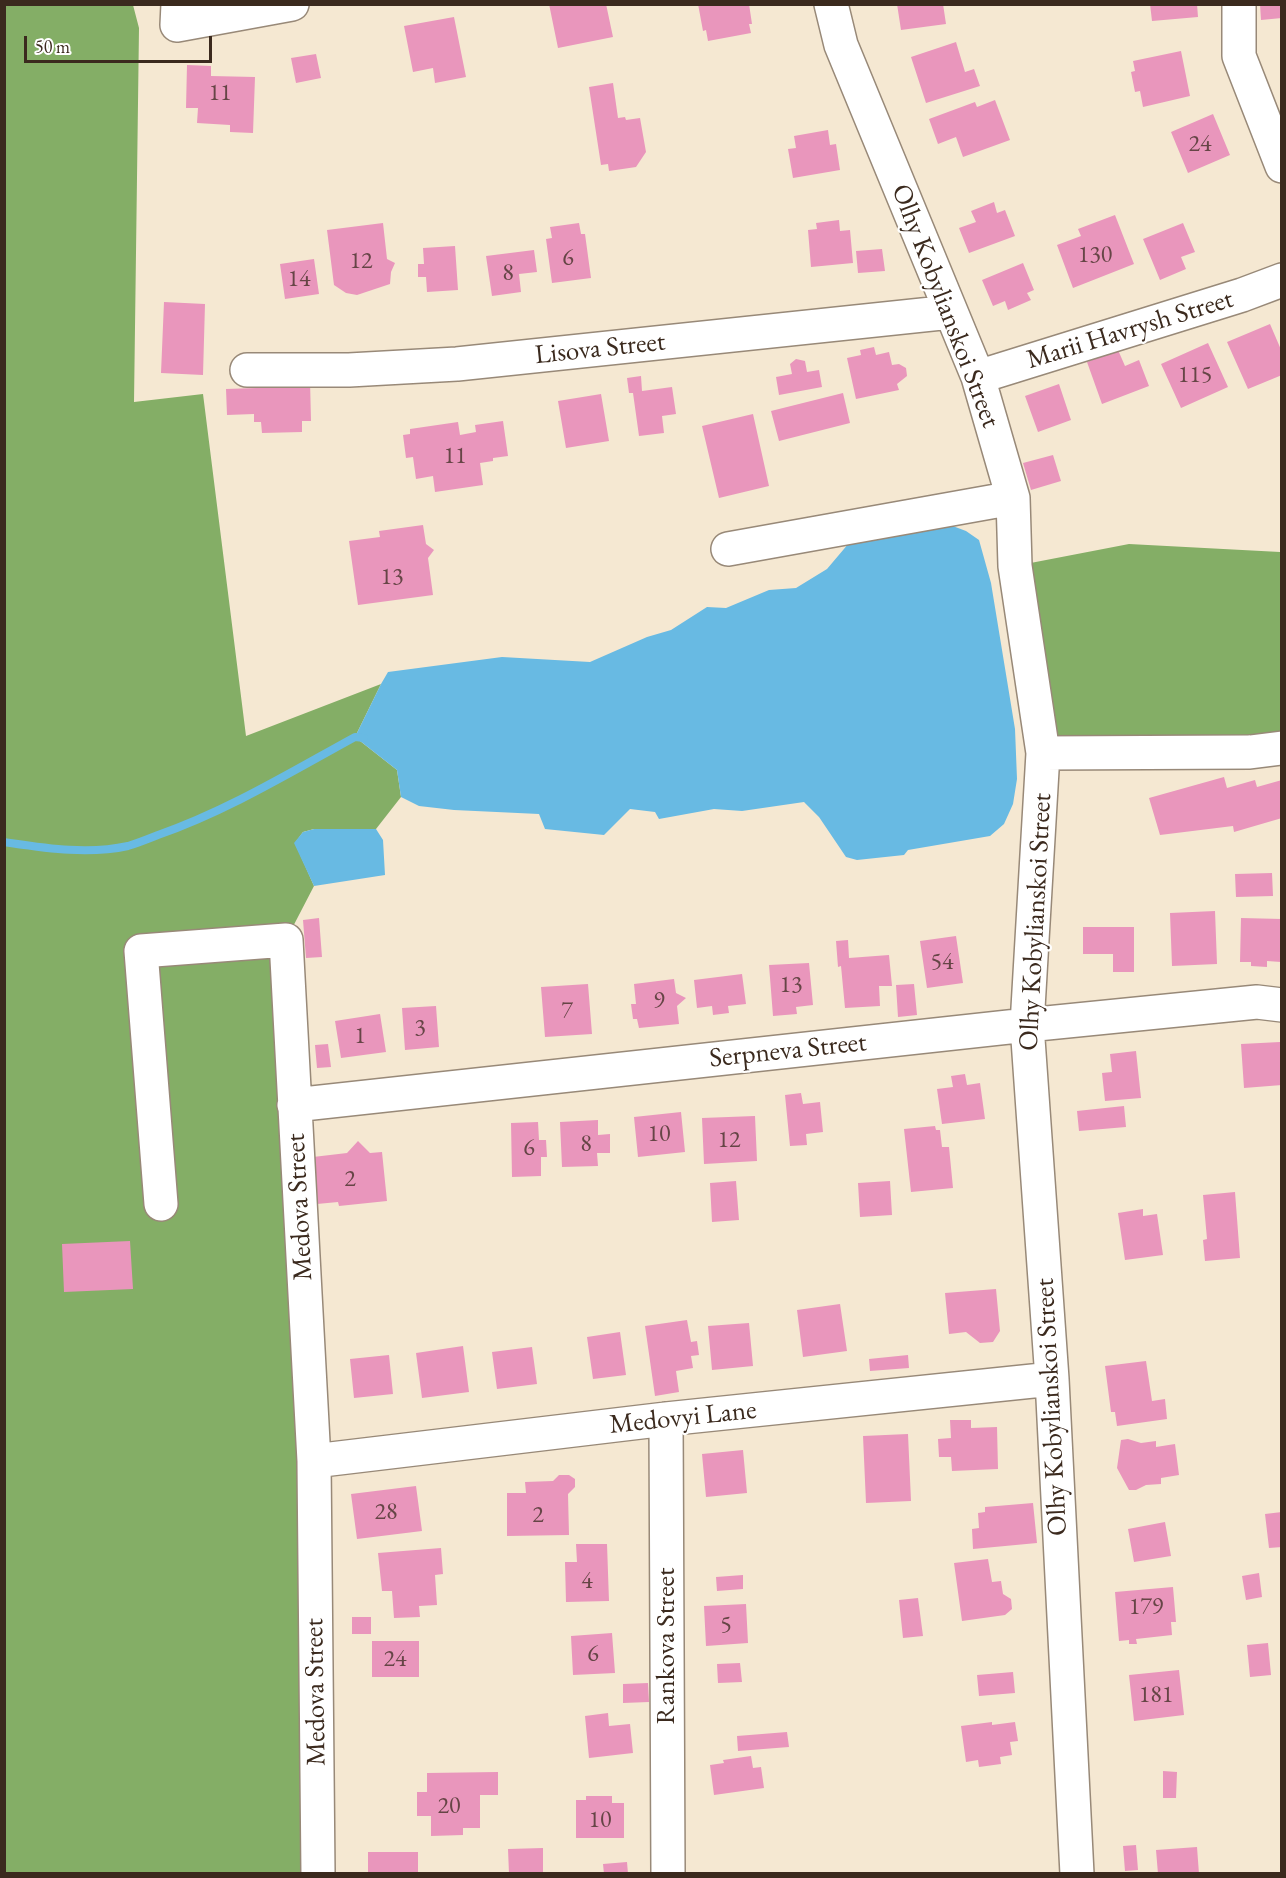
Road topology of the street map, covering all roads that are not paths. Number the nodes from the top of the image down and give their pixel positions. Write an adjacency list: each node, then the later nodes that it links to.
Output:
1 (292, 4): 4 (street)
2 (831, 4): 7 (street, Olhy Kobylianskoi Street)
3 (1239, 4): 5 (street)
4 (177, 15)
5 (1281, 166)
6 (1281, 280): 9 (street, Marii Havrysh Street)
7 (951, 312): 8 (street, Lisova Street); 9 (street, Olhy Kobylianskoi Street)
8 (247, 370)
9 (978, 377): 10 (street, Olhy Kobylianskoi Street)
10 (1012, 498): 11 (street); 13 (street, Olhy Kobylianskoi Street)
11 (728, 549)
12 (1281, 748): 13 (street)
13 (1044, 753): 15 (street, Olhy Kobylianskoi Street)
14 (1281, 1005): 15 (street, Serpneva Street)
15 (1027, 1025): 16 (street, Serpneva Street); 18 (street, Olhy Kobylianskoi Street)
16 (294, 1105): 17 (street, Medova Street); 20 (street, Medova Street)
17 (161, 1204)
18 (1052, 1379): 19 (street, Medovyi Lane); 23 (street, Olhy Kobylianskoi Street)
19 (666, 1419): 20 (street, Medovyi Lane); 22 (street, Rankova Street)
20 (314, 1461): 21 (street, Medova Street)
21 (318, 1874)
22 (668, 1874)
23 (1077, 1874)

